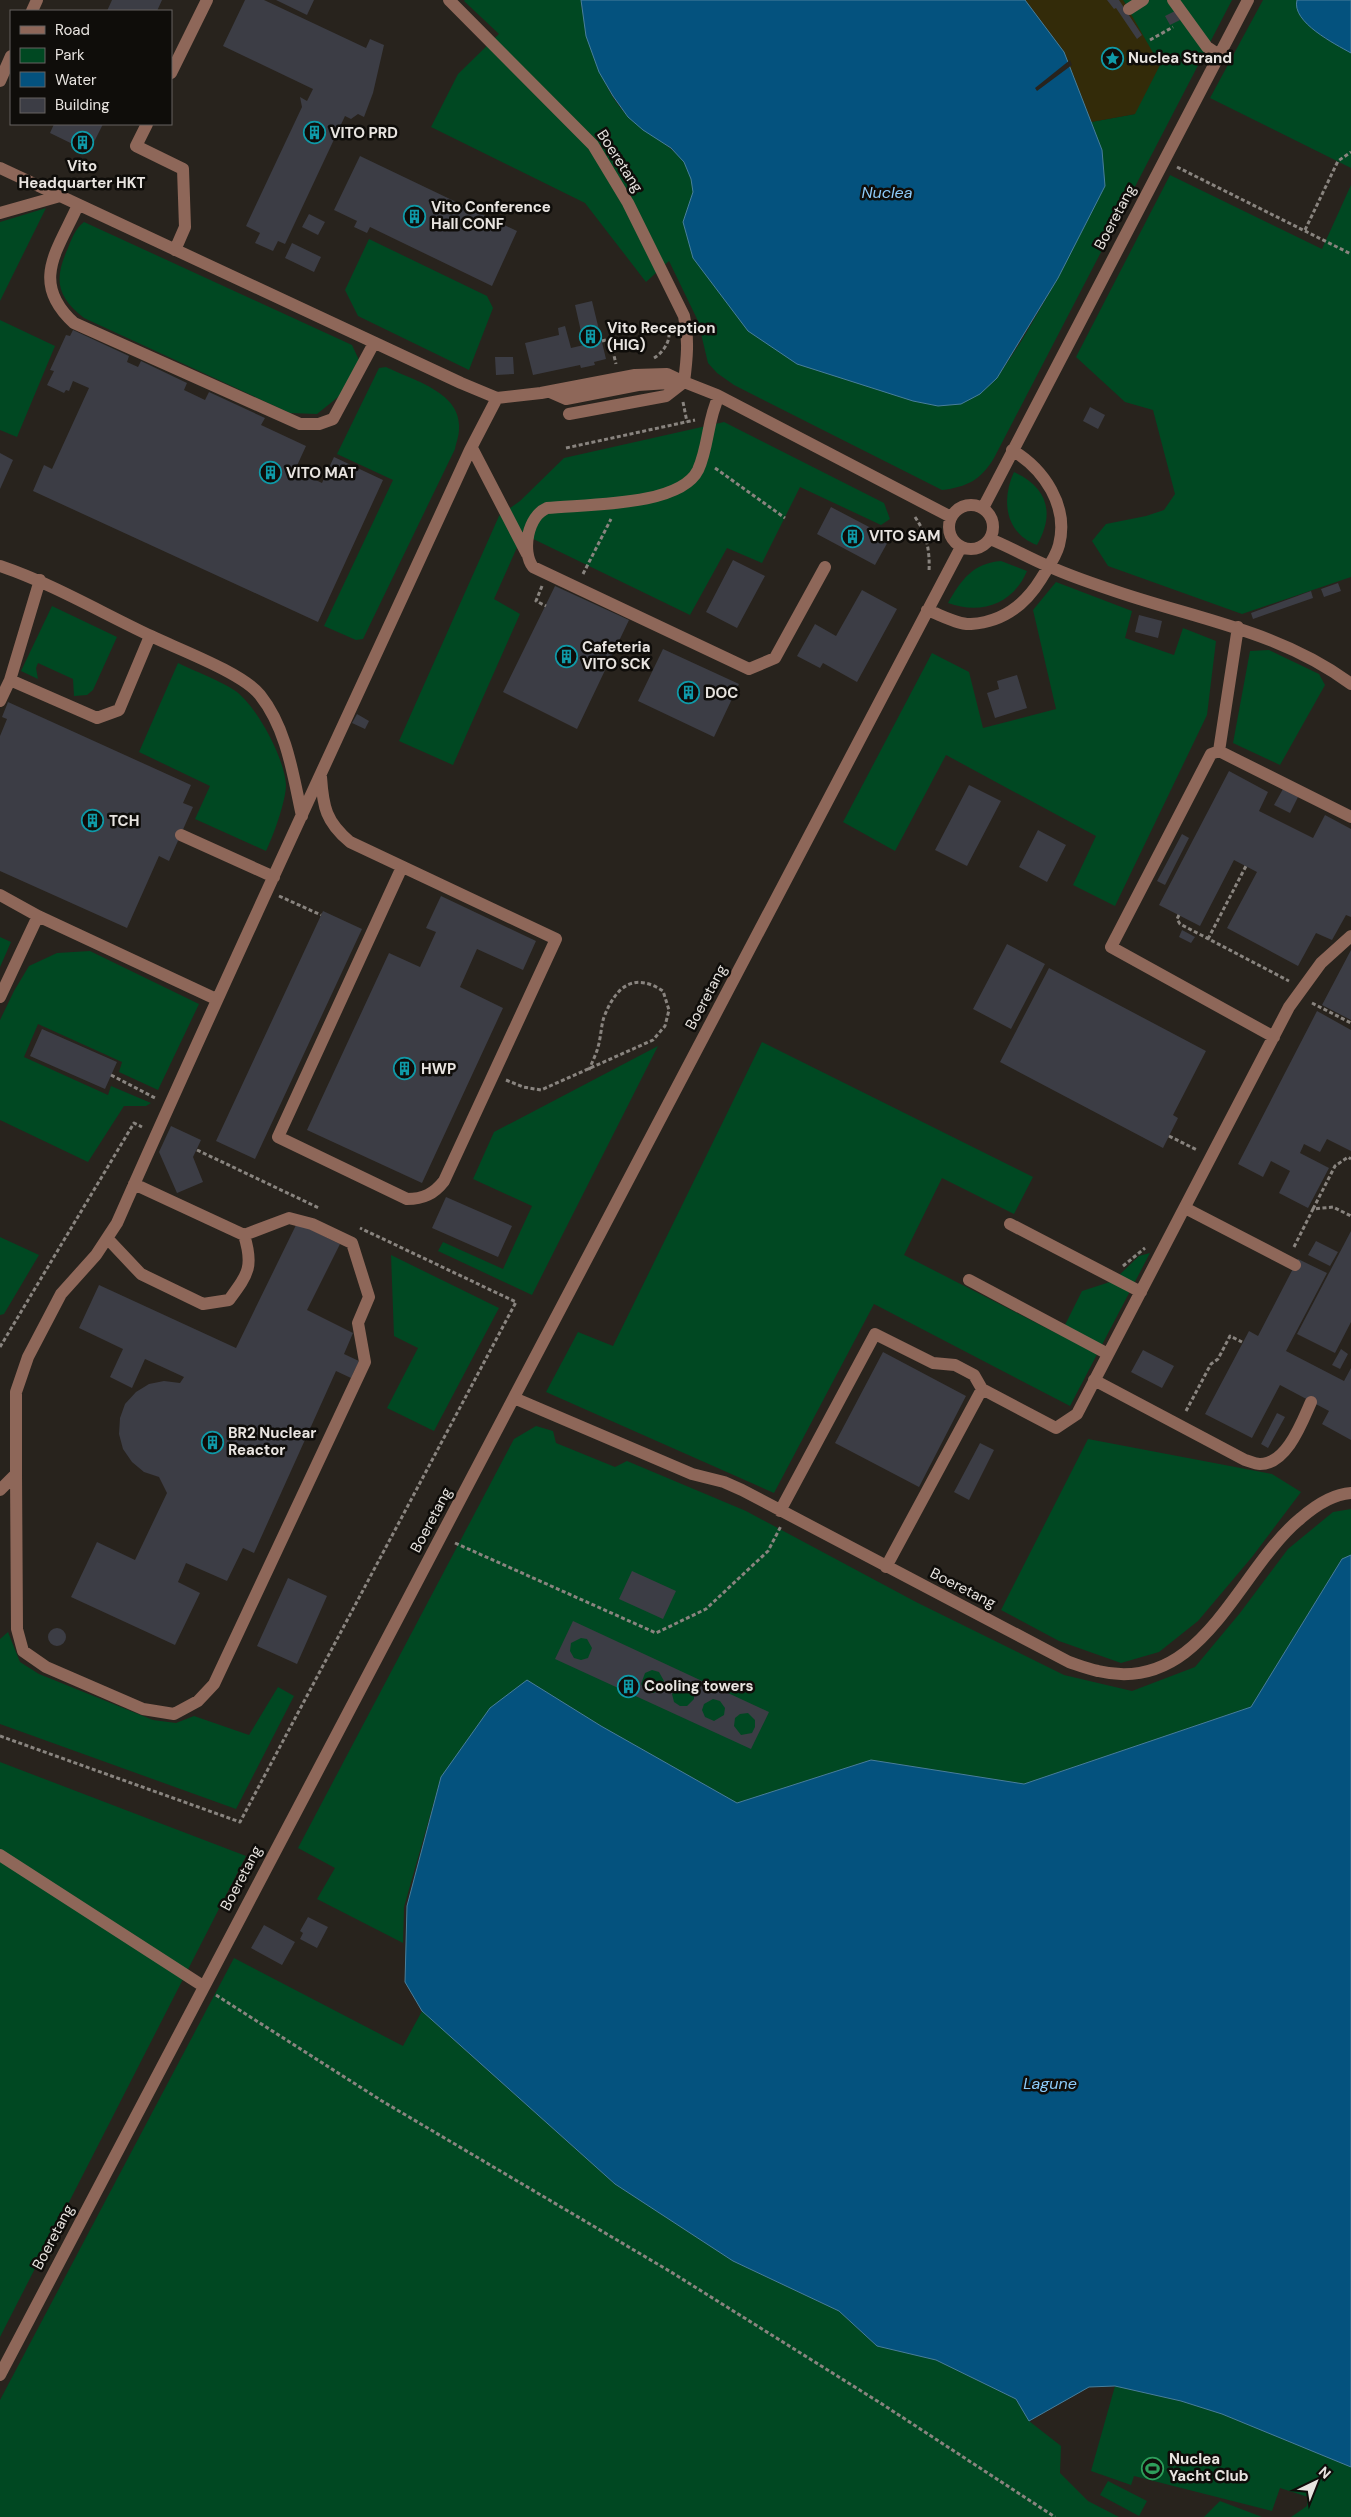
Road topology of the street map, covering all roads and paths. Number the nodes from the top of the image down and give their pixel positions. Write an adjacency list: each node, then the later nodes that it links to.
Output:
1 (207, 0): 11 (street)
2 (449, 0): 30 (street, Boeretang)
3 (1142, 0): 6 (street)
4 (1172, 0): 7 (street)
5 (1248, 0): 9 (street, Boeretang)
6 (1129, 10)
7 (1186, 18): 8 (path); 9 (street)
8 (1150, 40)
9 (1218, 55): 15 (street, Boeretang)
10 (10, 58): 12 (street)
11 (172, 71)
12 (0, 81)
13 (146, 125): 21 (street)
14 (1351, 152): 20 (path)
15 (1164, 160): 20 (path); 37 (street, Boeretang)
16 (0, 168): 17 (street)
17 (60, 196): 18 (street); 19 (street)
18 (78, 205): 21 (street); 25 (street)
19 (0, 213)
20 (1304, 230): 22 (path)
21 (174, 250): 25 (street)
22 (1351, 254)
23 (669, 331): 26 (path)
24 (602, 341): 28 (path)
25 (374, 343): 32 (street)
26 (647, 362)
27 (623, 366): 28 (path)
28 (616, 367): 29 (path)
29 (607, 368)
30 (684, 382): 31 (street); 32 (street); 33 (street)
31 (719, 396): 38 (street); 43 (street)
32 (497, 398): 35 (street)
33 (569, 414)
34 (703, 418): 36 (path)
35 (472, 448): 46 (street); 62 (street)
36 (566, 448)
37 (1012, 450): 40 (street, Boeretang); 48 (street)
38 (702, 459): 39 (street); 42 (path)
39 (620, 501): 46 (street); 53 (path)
40 (983, 508): 43 (street); 44 (street)
41 (914, 516): 51 (path)
42 (785, 518)
43 (951, 518): 45 (street)
44 (990, 540): 45 (street); 48 (street)
45 (961, 547): 55 (street, Boeretang)
46 (527, 554): 50 (street)
47 (0, 566): 52 (street)
48 (1049, 566): 55 (street); 56 (street)
49 (825, 567): 53 (street)
50 (547, 574): 53 (street); 54 (path)
51 (929, 576)
52 (40, 580): 57 (street); 58 (street)
53 (576, 588)
54 (546, 606)
55 (927, 610): 109 (street, Boeretang)
56 (1238, 627): 59 (street); 61 (street)
57 (150, 636): 58 (street); 63 (street)
58 (10, 680): 60 (street)
59 (1351, 684)
60 (1, 697)
61 (1219, 751): 64 (street); 80 (street)
62 (321, 774): 63 (street); 67 (street)
63 (302, 816): 68 (street)
64 (1351, 816)
65 (181, 835): 68 (street)
66 (1246, 866): 75 (path)
67 (402, 867): 82 (street); 82 (street)
68 (274, 877): 69 (street)
69 (267, 891): 71 (path); 78 (street)
70 (0, 895): 73 (street)
71 (321, 915)
72 (1179, 915): 75 (path)
73 (38, 916): 77 (street); 78 (street)
74 (1351, 936): 76 (street)
75 (1208, 939): 76 (path)
76 (1300, 992): 79 (path); 80 (street)
77 (0, 997)
78 (216, 999): 84 (street)
79 (1351, 1023)
80 (1274, 1037): 88 (street)
81 (589, 1070): 81 (path); 82 (path)
82 (494, 1074)
83 (111, 1076): 84 (path)
84 (170, 1105): 85 (street)
85 (156, 1134): 90 (street); 105 (path)
86 (1169, 1136): 88 (path)
87 (196, 1150): 92 (path)
88 (1211, 1157): 91 (street)
89 (1351, 1159): 93 (path)
90 (134, 1184): 97 (street); 98 (street)
91 (1184, 1208): 99 (street); 100 (street)
92 (321, 1209)
93 (1313, 1210): 94 (path); 100 (path)
94 (1351, 1216)
95 (1010, 1224): 101 (street)
96 (356, 1226): 118 (path)
97 (244, 1235): 98 (street); 112 (street)
98 (107, 1238): 112 (street)
99 (1166, 1242): 101 (path); 103 (street)
100 (1291, 1263)
101 (1112, 1277): 103 (street)
102 (969, 1280): 106 (street)
103 (1141, 1292): 106 (street)
104 (1242, 1342): 111 (path)
105 (0, 1347)
106 (1108, 1354): 107 (street)
107 (1094, 1380): 108 (street); 111 (street)
108 (982, 1389): 115 (street); 117 (street)
109 (514, 1398): 115 (street, Boeretang); 116 (street, Boeretang)
110 (1311, 1402): 111 (street)
111 (1179, 1425)
112 (16, 1474): 113 (street)
113 (0, 1490)
114 (1351, 1493): 117 (street, Boeretang)
115 (783, 1513): 116 (path); 117 (street, Boeretang)
116 (441, 1536): 120 (street, Boeretang)
117 (886, 1567)
118 (0, 1736)
119 (0, 1855): 120 (street)
120 (203, 1986): 121 (street, Boeretang); 122 (path)
121 (0, 2375)
122 (1055, 2517)

